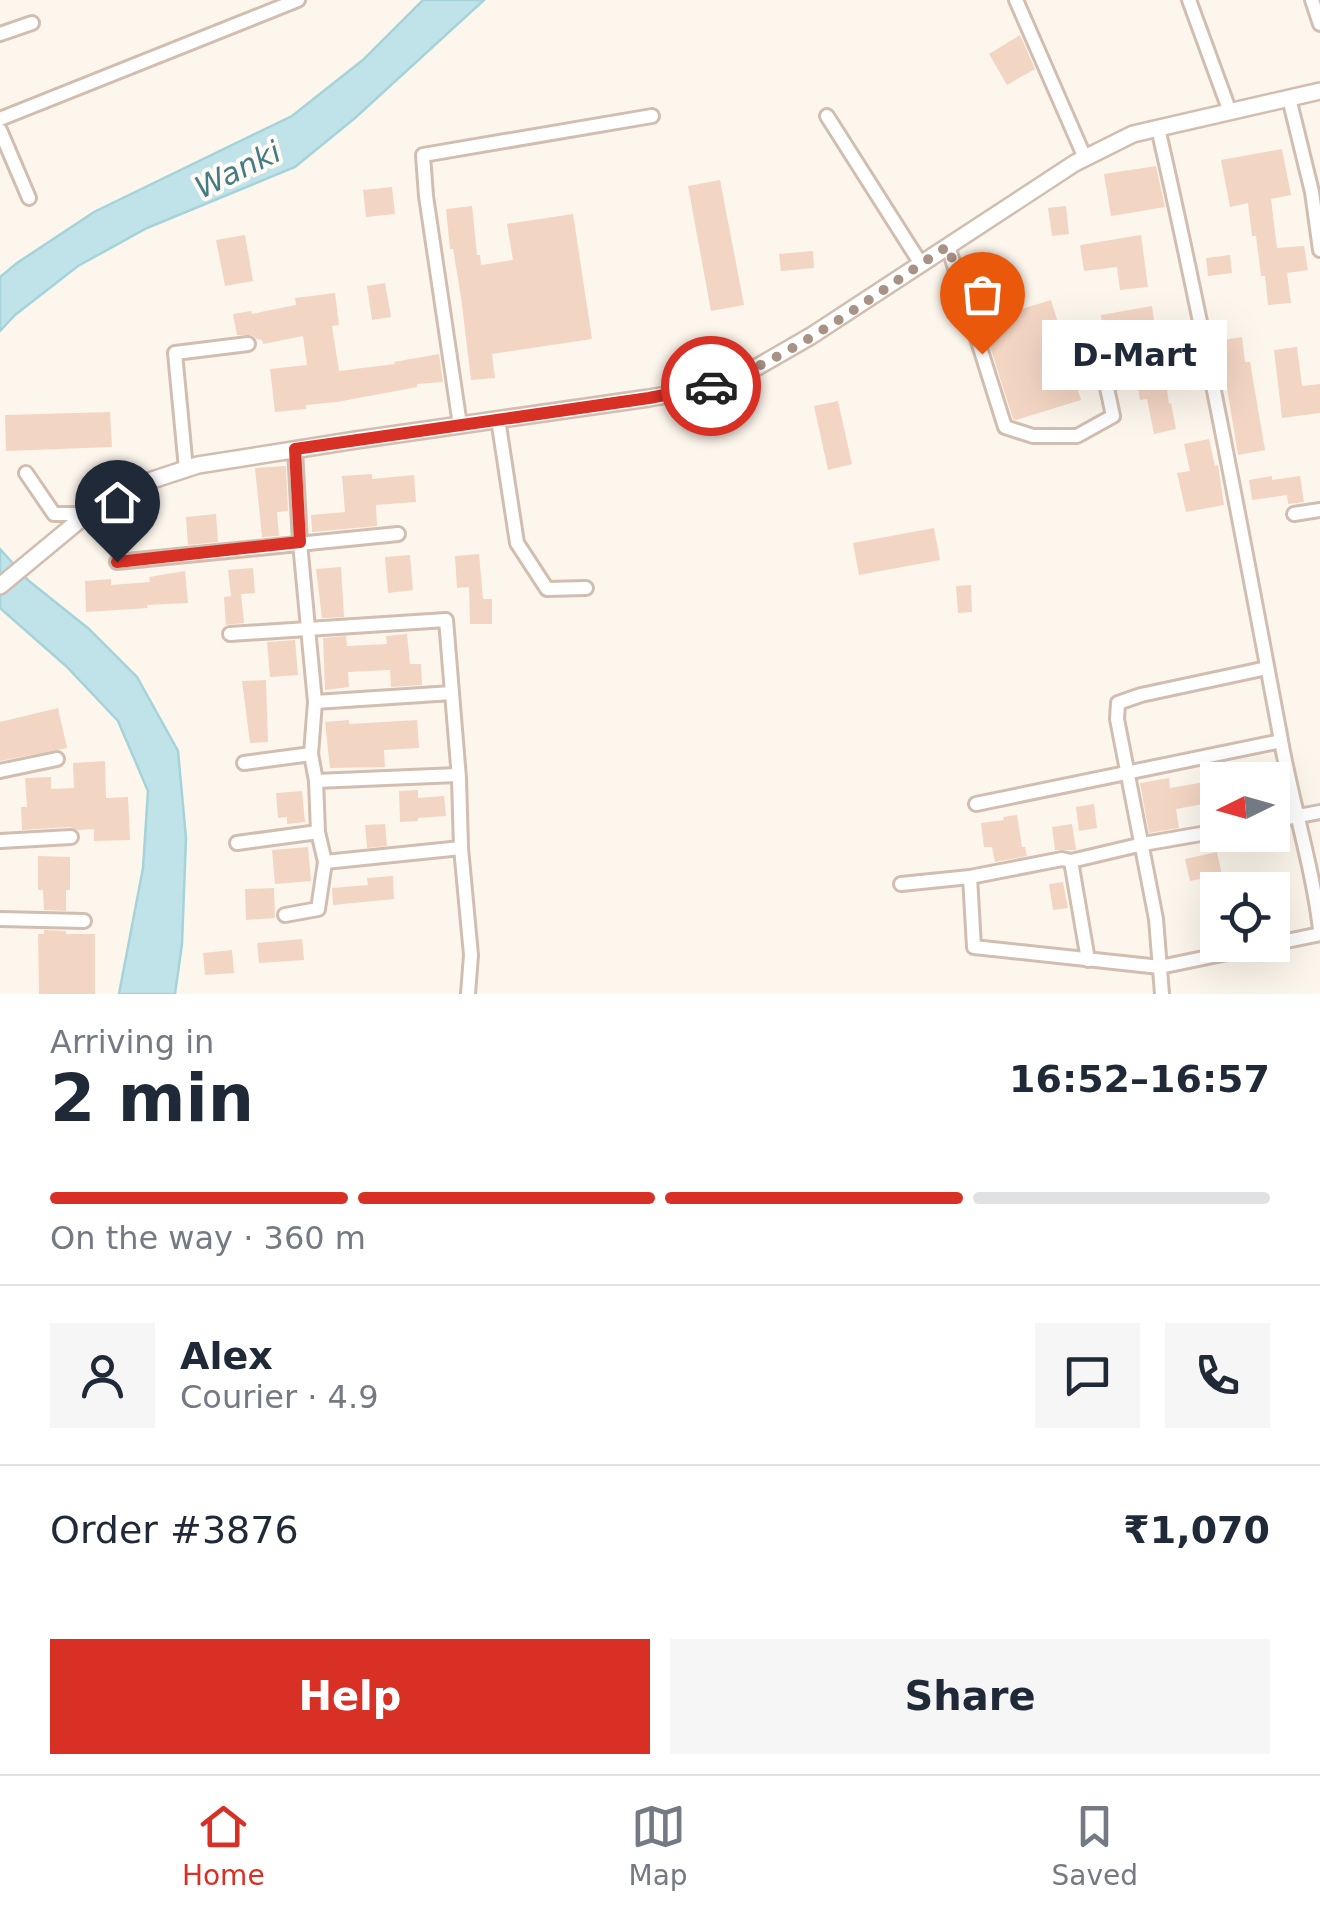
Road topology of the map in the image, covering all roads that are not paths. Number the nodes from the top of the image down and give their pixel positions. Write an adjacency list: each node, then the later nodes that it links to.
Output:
1 (298, 0): 13 (street)
2 (1016, 0): 16 (street)
3 (1189, 0): 10 (street)
4 (1312, 0): 6 (street)
5 (32, 23): 7 (street)
6 (1320, 24)
7 (0, 34)
8 (1320, 91): 9 (street)
9 (1290, 98): 10 (street); 19 (street)
10 (1230, 112): 14 (street)
11 (652, 116): 24 (street)
12 (827, 116): 20 (street)
13 (0, 119)
14 (1158, 128): 16 (street); 38 (street)
15 (0, 130): 17 (street)
16 (1085, 158): 18 (street)
17 (29, 198)
18 (948, 246): 20 (street); 22 (street)
19 (1320, 250)
20 (920, 264): 23 (street)
21 (248, 344): 26 (street)
22 (1103, 369)
23 (498, 419): 24 (street); 35 (street)
24 (460, 424): 25 (street)
25 (295, 449): 26 (street); 32 (street)
26 (186, 469): 29 (street)
27 (26, 473): 29 (street)
28 (1320, 510): 30 (street)
29 (87, 514): 34 (street)
30 (1294, 514)
31 (398, 534): 32 (street)
32 (300, 542): 33 (street); 36 (street)
33 (117, 562)
34 (0, 586)
35 (586, 588)
36 (307, 628): 37 (street); 39 (street); 40 (street)
37 (230, 634)
38 (1268, 668): 41 (street); 46 (street)
39 (452, 693): 40 (street); 47 (street)
40 (315, 702): 42 (street)
41 (1280, 741): 46 (street); 51 (street)
42 (311, 754): 44 (street); 48 (street)
43 (57, 759): 45 (street)
44 (244, 763)
45 (0, 770)
46 (1128, 772): 49 (street); 58 (street)
47 (458, 775): 48 (street); 59 (street)
48 (316, 781): 53 (street)
49 (976, 804)
50 (1320, 812): 51 (street)
51 (1297, 817): 52 (street); 64 (street)
52 (1290, 818)
53 (318, 832): 57 (street); 61 (street)
54 (1200, 834): 58 (street)
55 (72, 837): 56 (street)
56 (0, 841)
57 (237, 843)
58 (1143, 844): 60 (street); 72 (street)
59 (461, 848): 61 (street); 73 (street)
60 (1070, 861): 62 (street); 71 (street)
61 (325, 862): 65 (street)
62 (970, 877): 63 (street); 71 (street)
63 (901, 884)
64 (1318, 897): 68 (street)
65 (284, 916)
66 (0, 918): 67 (street)
67 (84, 920)
68 (1320, 931): 69 (street)
69 (1290, 939)
70 (1200, 959): 72 (street)
71 (1088, 960): 72 (street)
72 (1160, 967): 74 (street)
73 (468, 994)
74 (1162, 994)

